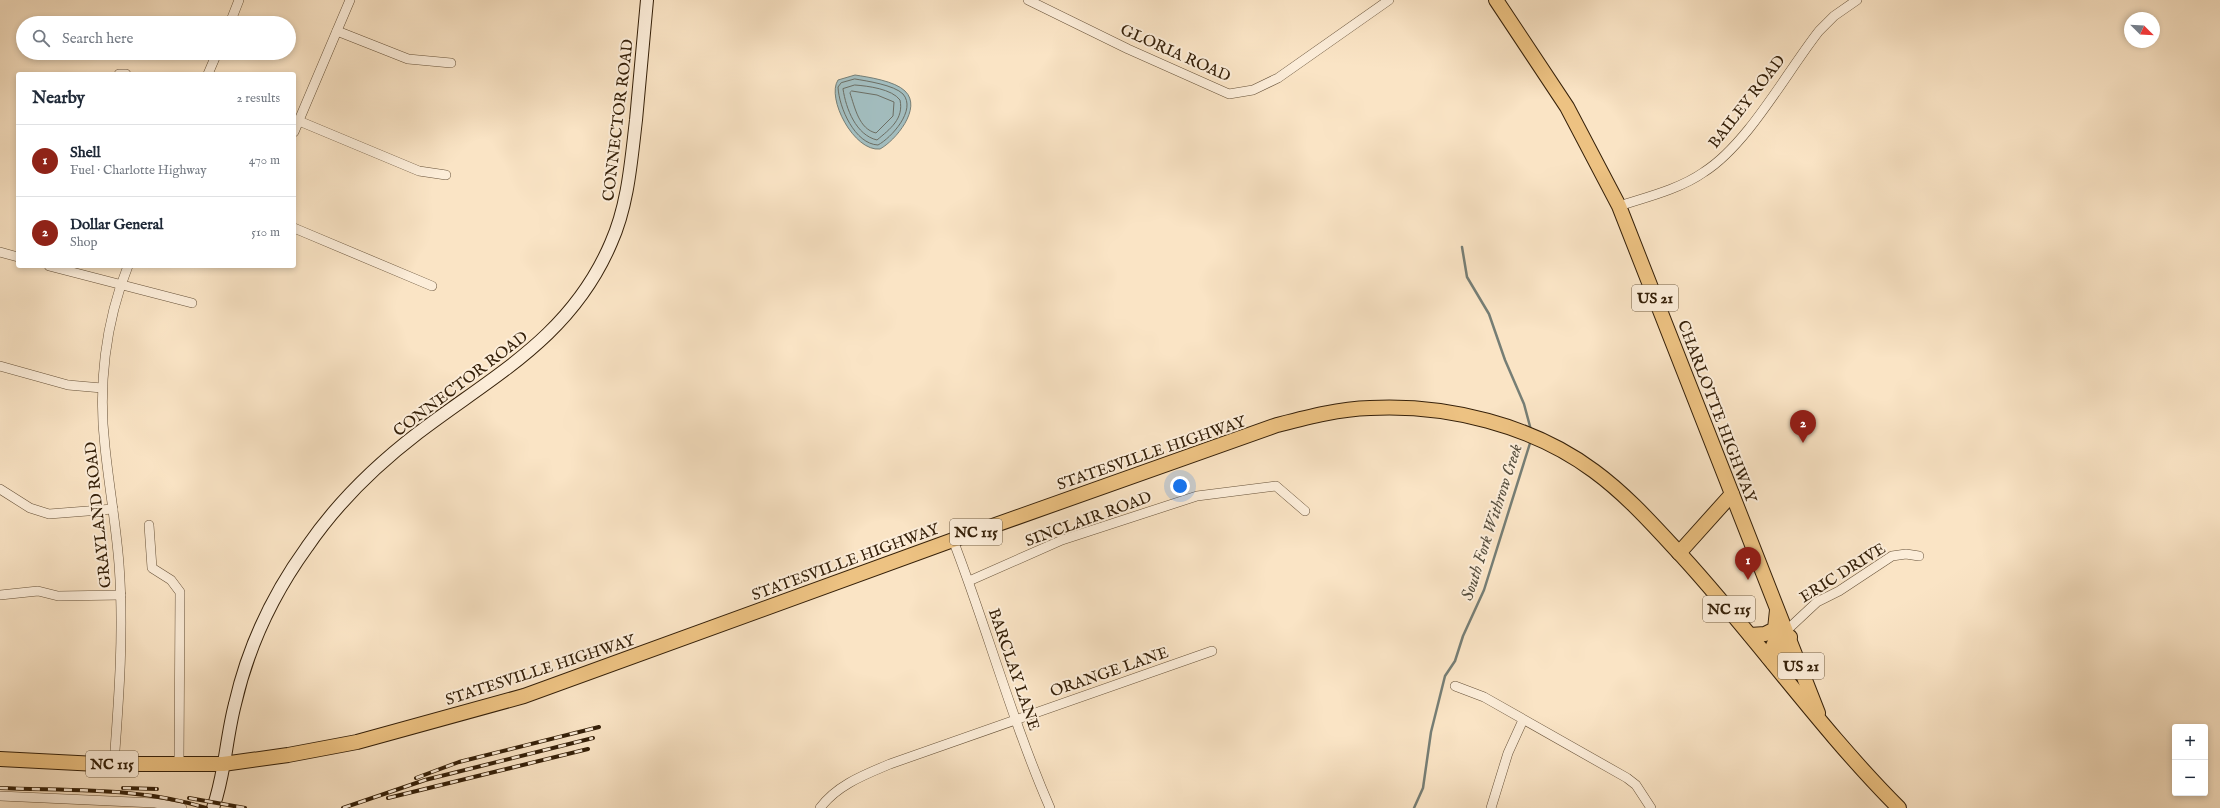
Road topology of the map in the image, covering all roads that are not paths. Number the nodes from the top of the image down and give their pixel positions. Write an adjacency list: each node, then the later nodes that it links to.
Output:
1 (239, 0): 8 (street)
2 (350, 0): 9 (street)
3 (647, 0): 50 (street, CONNECTOR ROAD)
4 (1028, 0): 5 (street, GLORIA ROAD)
5 (1389, 0)
6 (1496, 0): 16 (main road, CHARLOTTE HIGHWAY / US 21)
7 (1857, 0): 16 (street, BAILEY ROAD)
8 (233, 16)
9 (337, 31): 11 (street); 13 (street)
10 (214, 60): 12 (street)
11 (451, 63)
12 (209, 72)
13 (299, 121): 14 (street); 15 (street)
14 (296, 128)
15 (446, 175)
16 (1619, 206): 28 (main road, CHARLOTTE HIGHWAY / US 21)
17 (296, 229): 23 (street)
18 (0, 252): 19 (street)
19 (16, 256)
20 (56, 268): 22 (street)
21 (127, 268): 22 (street, GRAYLAND ROAD)
22 (120, 285): 24 (street); 26 (street, GRAYLAND ROAD)
23 (432, 286)
24 (192, 303)
25 (0, 366): 26 (street)
26 (102, 388): 29 (street, GRAYLAND ROAD)
27 (0, 489): 29 (street)
28 (1732, 494): 33 (main road); 38 (main road, CHARLOTTE HIGHWAY / US 21)
29 (113, 509): 37 (street, GRAYLAND ROAD)
30 (1305, 512): 35 (street, SINCLAIR ROAD)
31 (149, 525): 48 (street)
32 (953, 540): 33 (main road, STATESVILLE HIGHWAY / NC 115); 35 (street, BARCLAY LANE); 50 (main road, STATESVILLE HIGHWAY / NC 115)
33 (1679, 553): 40 (main road, STATESVILLE HIGHWAY / NC 115)
34 (1919, 556): 39 (street, ERIC DRIVE)
35 (969, 581): 45 (street, BARCLAY LANE)
36 (0, 595): 37 (street)
37 (121, 595): 49 (street, GRAYLAND ROAD)
38 (1778, 610): 39 (main road, CHARLOTTE HIGHWAY / US 21); 40 (main road); 42 (main road)
39 (1788, 634): 42 (main road); 44 (main road, CHARLOTTE HIGHWAY / US 21)
40 (1750, 635): 42 (main road, STATESVILLE HIGHWAY / NC 115)
41 (1212, 651): 45 (street, ORANGE LANE)
42 (1771, 660): 44 (main road, STATESVILLE HIGHWAY / NC 115)
43 (1455, 686): 46 (street)
44 (1819, 719): 58 (main road, CHARLOTTE HIGHWAY / US 21)
45 (1016, 720): 54 (street, ORANGE LANE); 55 (street, BARCLAY LANE)
46 (1523, 720): 56 (street); 57 (street)
47 (0, 759): 49 (main road, STATESVILLE HIGHWAY / NC 115)
48 (179, 763): 49 (main road, STATESVILLE HIGHWAY / NC 115); 50 (main road, STATESVILLE HIGHWAY / NC 115)
49 (114, 764)
50 (223, 764): 53 (street, CONNECTOR ROAD)
51 (0, 796): 52 (street)
52 (182, 808)
53 (213, 808)
54 (820, 808)
55 (1050, 808)
56 (1491, 808)
57 (1651, 808)
58 (1899, 808)

